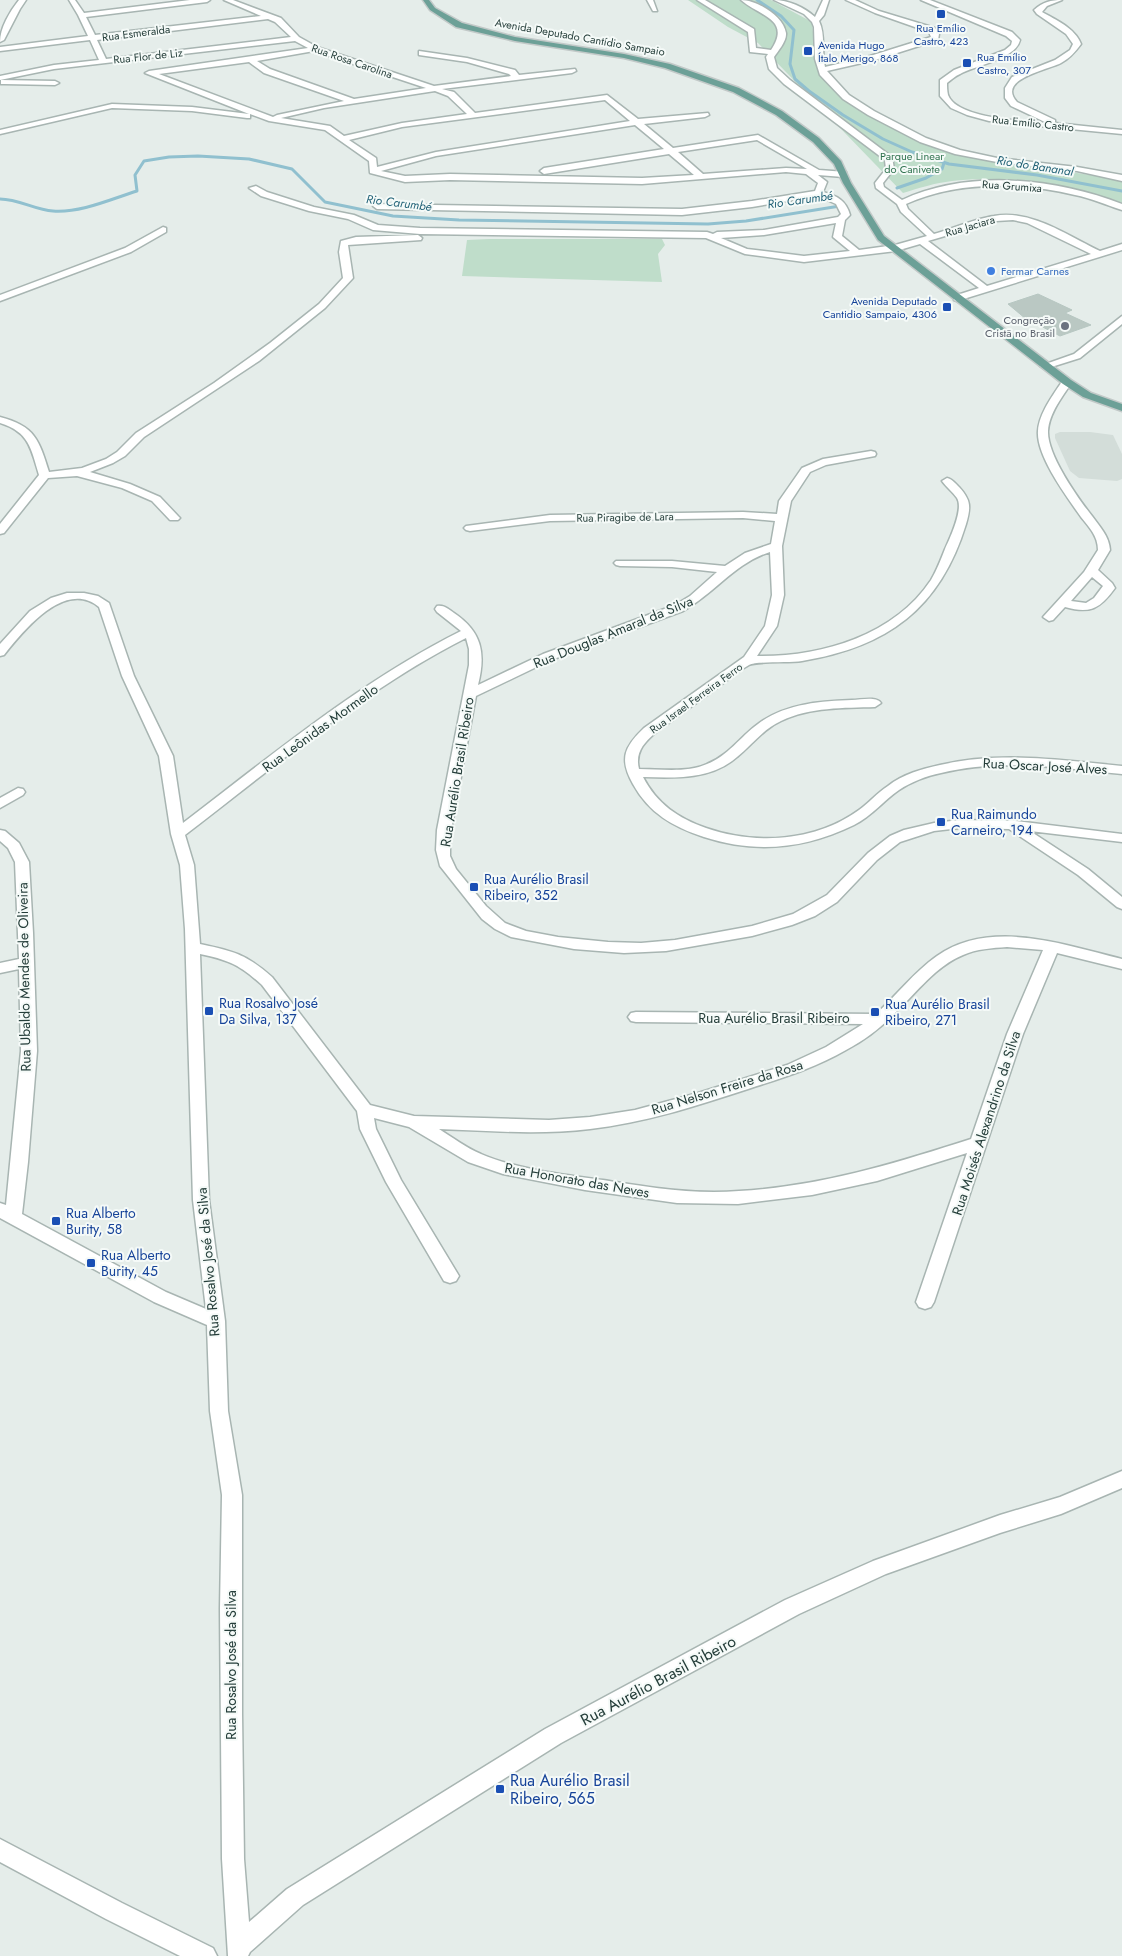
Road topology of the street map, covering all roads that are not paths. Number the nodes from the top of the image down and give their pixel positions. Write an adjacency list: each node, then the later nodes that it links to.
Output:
1 (23, 0): 22 (street)
2 (72, 0): 17 (street)
3 (207, 0): 17 (street)
4 (227, 0): 18 (street, Rua Rosa Carolina)
5 (426, 0): 50 (main road, Avenida Deputado Cantídio Sampaio)
6 (650, 0): 15 (street)
7 (700, 0): 26 (street)
8 (744, 0): 26 (street)
9 (777, 0): 19 (street)
10 (826, 0): 19 (street)
11 (850, 0): 30 (street)
12 (924, 0): 16 (street, Rua Emílio Castro)
13 (952, 0): 16 (street)
14 (1059, 0): 42 (street)
15 (655, 10)
16 (947, 10): 42 (street, Rua Emílio Castro)
17 (82, 15): 20 (street)
18 (272, 17): 20 (street, Rua Esmeralda); 21 (street, Rua Rosa Carolina)
19 (815, 20): 30 (street)
20 (94, 38): 23 (street, Rua Esmeralda); 28 (street)
21 (296, 39): 24 (street, Rua Rosa Carolina); 28 (street, Rua Flor de Liz)
22 (0, 40)
23 (0, 49)
24 (314, 49): 27 (street); 36 (street, Rua Rosa Carolina)
25 (422, 54): 33 (street)
26 (773, 54): 56 (street)
27 (250, 60): 37 (street); 40 (street)
28 (103, 61): 32 (street, Rua Flor de Liz)
29 (572, 70): 33 (street)
30 (822, 70): 53 (street)
31 (0, 78): 32 (street, Rua Flor de Liz)
32 (13, 78): 34 (street); 35 (street)
33 (517, 78): 36 (street)
34 (0, 82)
35 (55, 83)
36 (433, 89): 37 (street); 38 (street, Rua Rosa Carolina)
37 (353, 102): 40 (street)
38 (472, 114): 41 (street); 45 (street)
39 (705, 115): 41 (street)
40 (269, 119): 43 (street); 45 (street)
41 (637, 122): 46 (street); 47 (street)
42 (1060, 126): 44 (street, Rua Emílio Castro)
43 (0, 132)
44 (1122, 132)
45 (342, 139): 47 (street)
46 (670, 150): 49 (street); 51 (street); 52 (street)
47 (373, 171): 51 (street)
48 (808, 172): 49 (street); 52 (street); 55 (street)
49 (820, 172): 50 (street)
50 (843, 174): 66 (main road, Avenida Deputado Cantídio Sampaio)
51 (450, 177): 52 (street)
52 (702, 177)
53 (1122, 178)
54 (253, 188): 61 (street)
55 (818, 192): 57 (street); 59 (street)
56 (902, 202): 58 (street, Rua Grumixa); 63 (street)
57 (377, 206)
58 (1122, 207)
59 (842, 219): 62 (street); 67 (street)
60 (164, 230): 70 (street)
61 (441, 231): 62 (street); 78 (street)
62 (707, 235): 67 (street, Rua Jaciara)
63 (933, 237): 64 (street, Rua Jaciara); 68 (street, Rua Jaciara)
64 (922, 241): 66 (street, Rua Jaciara); 69 (street)
65 (1122, 247): 68 (street)
66 (896, 248): 67 (street, Rua Jaciara); 71 (main road, Avenida Deputado Cantídio Sampaio)
67 (858, 253)
68 (1098, 254): 69 (street)
69 (986, 289): 71 (street)
70 (0, 298)
71 (960, 300): 73 (main road, Avenida Deputado Cantídio Sampaio)
72 (1122, 319): 73 (street)
73 (1045, 366): 74 (main road, Avenida Deputado Cantídio Sampaio)
74 (1066, 382): 75 (main road, Avenida Deputado Cantídio Sampaio); 88 (street)
75 (1122, 408)
76 (0, 420): 79 (street)
77 (872, 454): 82 (street, Rua Israel Ferreira Ferro)
78 (78, 472): 79 (street); 81 (street)
79 (45, 475): 84 (street)
80 (947, 481): 94 (street)
81 (174, 518)
82 (781, 518): 83 (street, Rua Piragibe de Lara); 85 (street, Rua Israel Ferreira Ferro)
83 (470, 528)
84 (0, 531)
85 (776, 546): 87 (street, Rua Douglas Amaral da Silva); 94 (street, Rua Israel Ferreira Ferro)
86 (620, 563): 87 (street)
87 (727, 570): 95 (street, Rua Douglas Amaral da Silva)
88 (1092, 570): 89 (street); 89 (street)
89 (1063, 602): 91 (street)
90 (441, 609): 92 (street)
91 (1049, 618)
92 (469, 632): 95 (street, Rua Aurélio Brasil Ribeiro); 103 (street, Rua Leônidas Mormello)
93 (0, 652): 103 (street, Rua Rosalvo José da Silva)
94 (748, 660): 97 (street, Rua Israel Ferreira Ferro)
95 (470, 694): 101 (street, Rua Aurélio Brasil Ribeiro)
96 (874, 703): 97 (street)
97 (633, 769): 98 (street, Rua Oscar José Alves)
98 (1122, 770)
99 (18, 792): 100 (street)
100 (0, 804)
101 (1014, 826): 104 (street, Rua Aurélio Brasil Ribeiro); 105 (street)
102 (0, 834): 108 (street, Rua Ubaldo Mendes de Oliveira)
103 (178, 834): 107 (street, Rua Rosalvo José da Silva)
104 (1122, 838)
105 (1122, 904)
106 (1052, 946): 109 (street); 112 (street); 115 (street, Rua Moisés Alexandrino da Silva)
107 (193, 948): 113 (street); 119 (street, Rua Rosalvo José da Silva)
108 (26, 963): 110 (street); 116 (street, Rua Ubaldo Mendes de Oliveira)
109 (1122, 964)
110 (0, 968)
111 (636, 1017): 112 (street, Rua Aurélio Brasil Ribeiro)
112 (880, 1019): 114 (street, Rua Nelson Freire da Rosa)
113 (366, 1110): 114 (street, Rua Honorato das Neves); 117 (street)
114 (414, 1122): 115 (street, Rua Honorato das Neves)
115 (978, 1143): 118 (street, Rua Moisés Alexandrino da Silva)
116 (6, 1214): 119 (street)
117 (450, 1276)
118 (925, 1302)
119 (216, 1321): 122 (street, Rua Rosalvo José da Silva)
120 (1122, 1479): 122 (street, Rua Aurélio Brasil Ribeiro)
121 (0, 1850): 123 (street)
122 (238, 1951)
123 (206, 1956)

